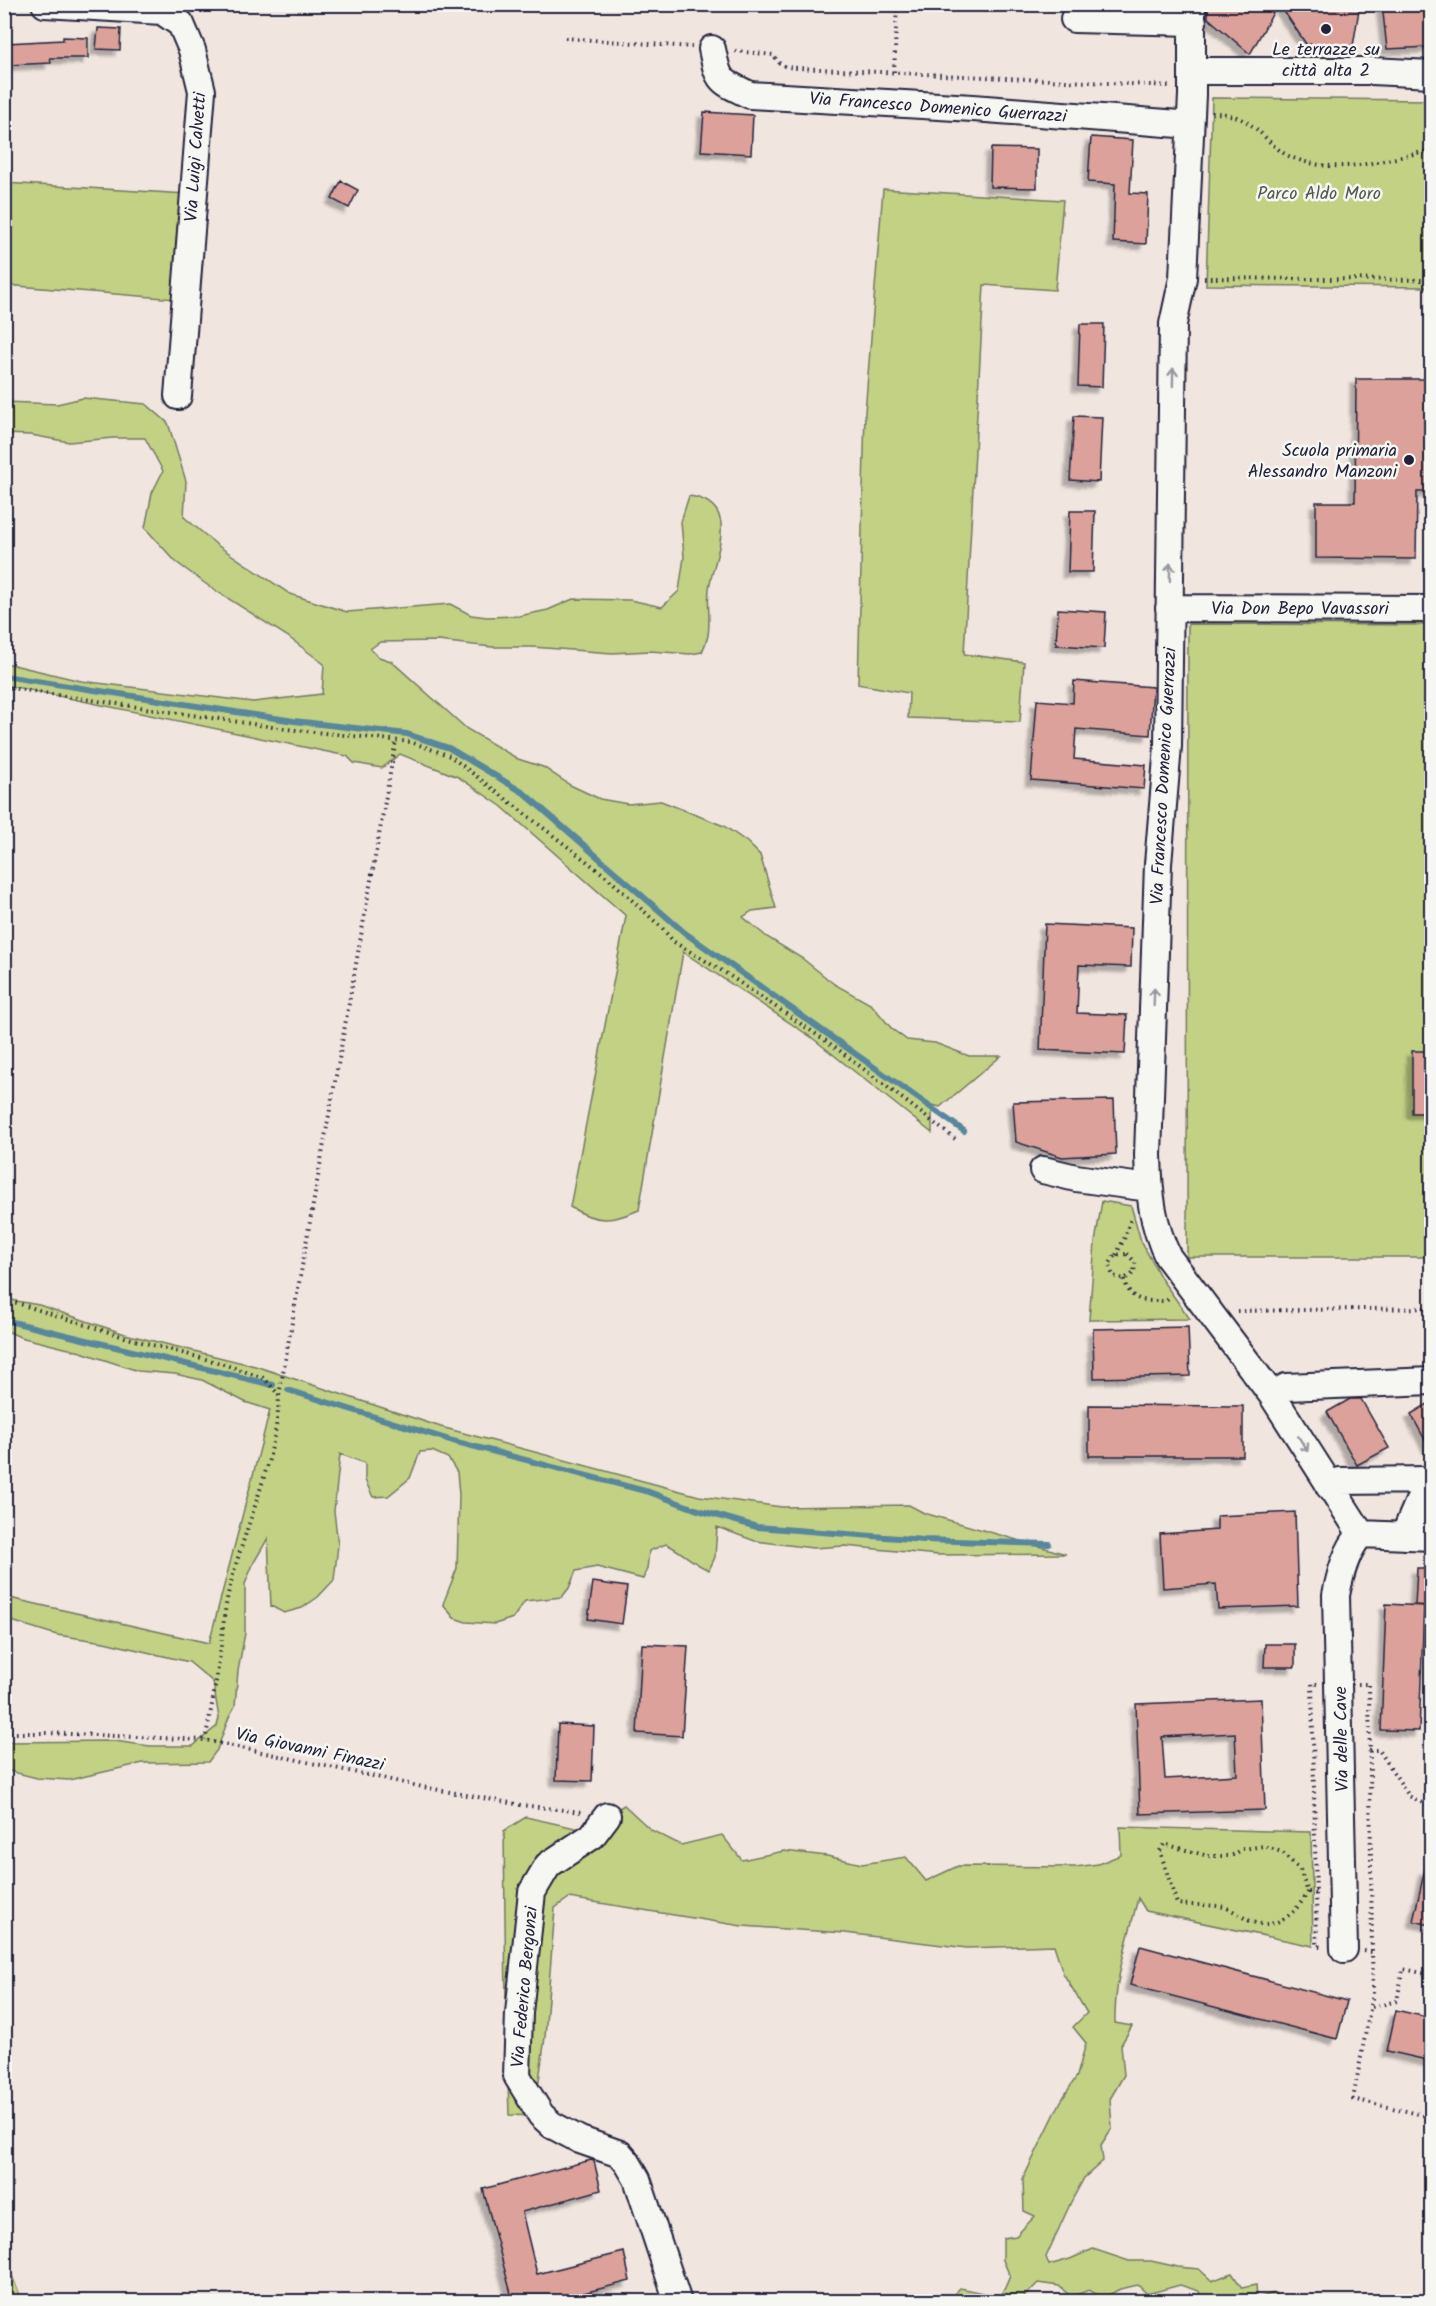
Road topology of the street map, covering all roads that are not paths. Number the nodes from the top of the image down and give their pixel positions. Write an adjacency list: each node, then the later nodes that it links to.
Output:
1 (45, 4): 8 (street, Via Luigi Calvetti)
2 (1192, 13): 3 (street); 6 (street, Via Francesco Domenico Guerrazzi)
3 (1074, 19)
4 (712, 49): 7 (street, Via Francesco Domenico Guerrazzi)
5 (1431, 74): 6 (street)
6 (1188, 84): 7 (street, Via Francesco Domenico Guerrazzi)
7 (1190, 121): 9 (street, Via Francesco Domenico Guerrazzi, one-way to 7)
8 (178, 396)
9 (1169, 608): 10 (street, Via Don Bepo Vavassori); 12 (street, Via Francesco Domenico Guerrazzi, one-way to 9)
10 (1431, 609)
11 (1043, 1170): 12 (street)
12 (1149, 1188): 14 (street, Via Francesco Domenico Guerrazzi)
13 (1431, 1382): 14 (street)
14 (1272, 1395): 16 (street, one-way to 16)
15 (1430, 1480): 16 (street); 18 (street)
16 (1329, 1486): 17 (street)
17 (1361, 1534): 18 (street); 21 (street, Via delle Cave)
18 (1404, 1536): 19 (street)
19 (1431, 1537)
20 (607, 1816): 22 (street, Via Federico Bergonzi)
21 (1344, 1949)
22 (678, 2301)

